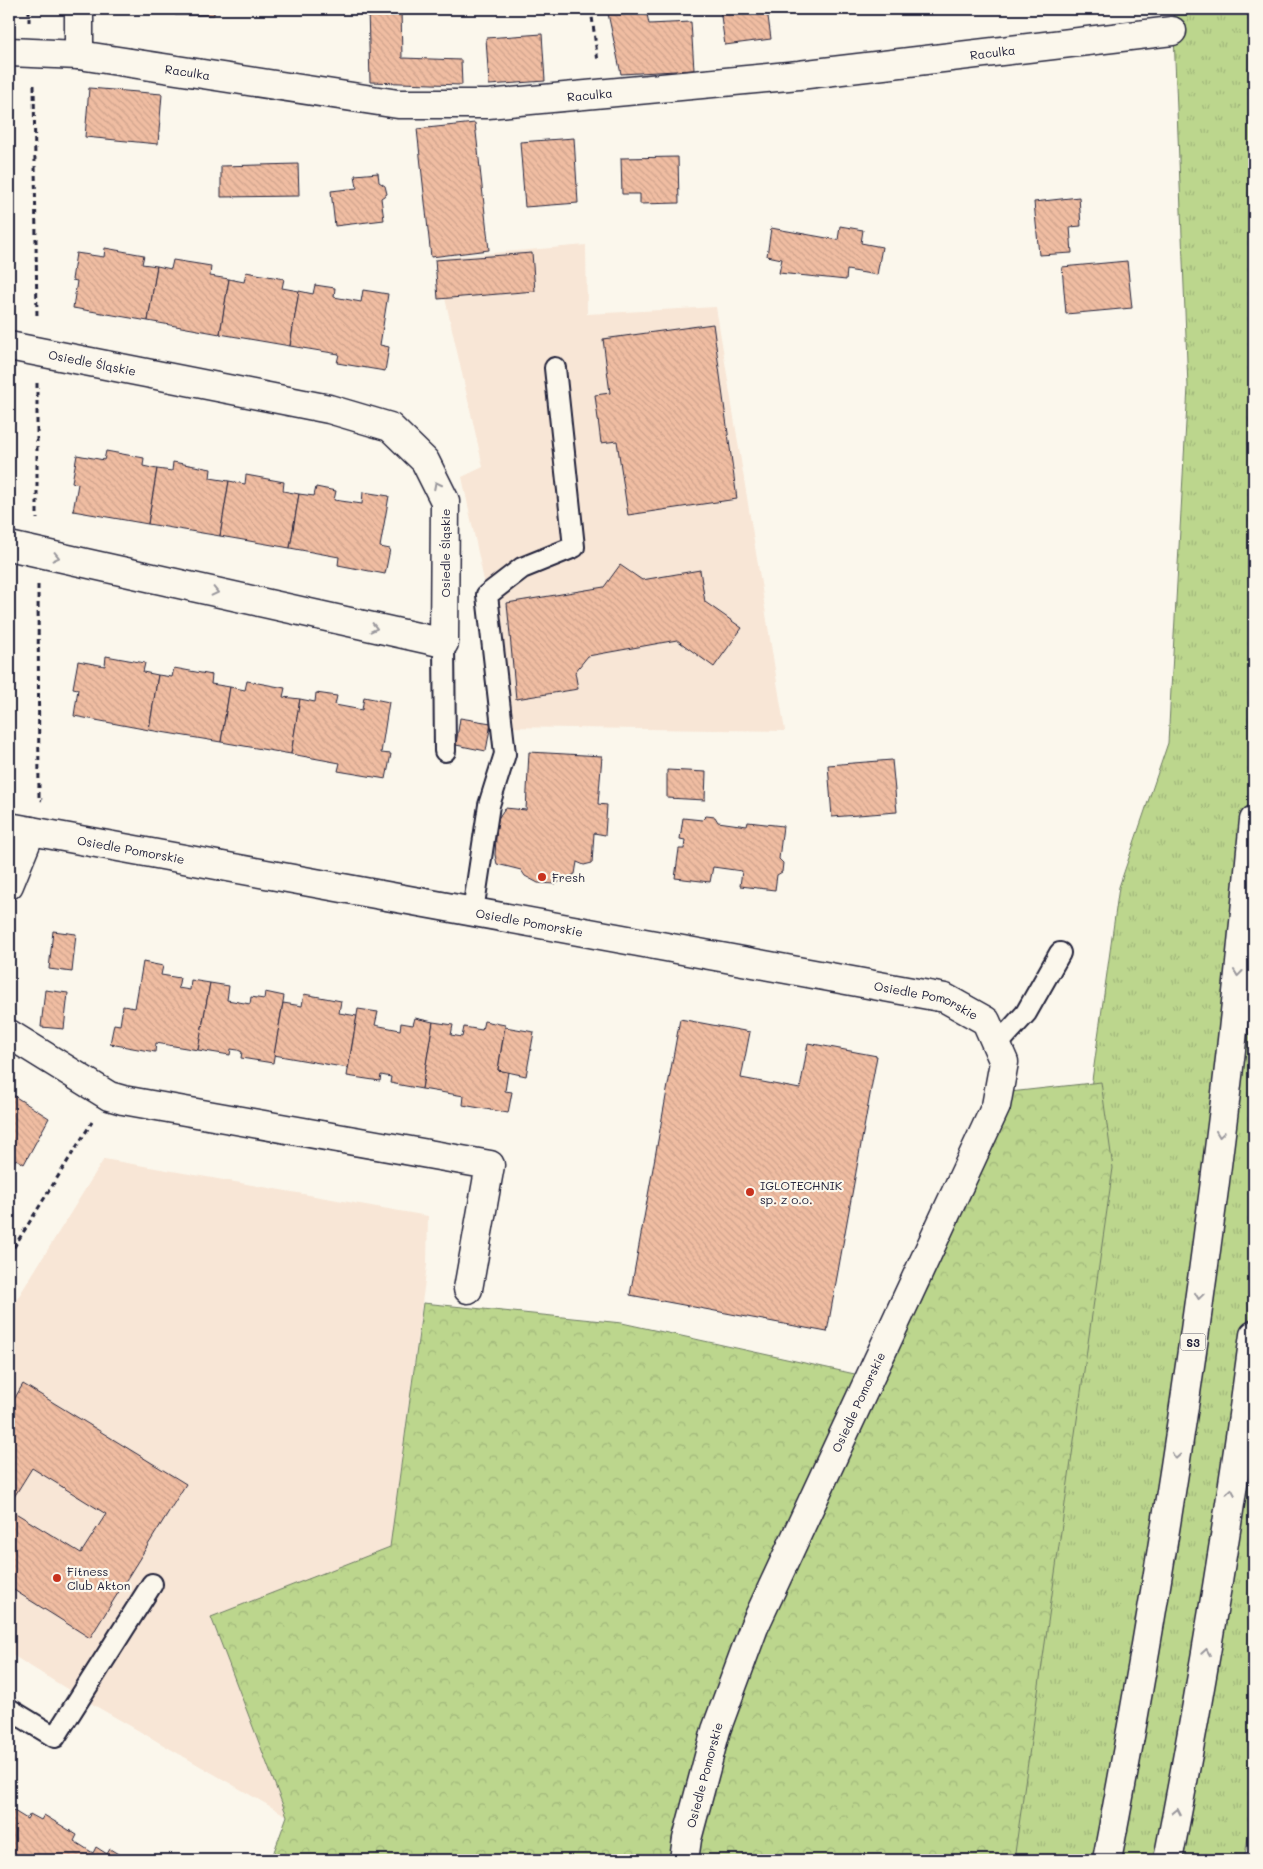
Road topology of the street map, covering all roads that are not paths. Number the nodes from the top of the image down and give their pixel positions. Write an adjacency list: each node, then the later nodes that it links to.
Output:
1 (79, 9): 4 (main road)
2 (1172, 31): 4 (main road, Raculka)
3 (9, 52): 4 (main road, Raculka)
4 (79, 55)
5 (9, 346): 8 (main road, Osiedle Śląskie, one-way to 5)
6 (556, 368): 13 (lane)
7 (9, 546): 8 (main road, one-way to 8)
8 (444, 643): 9 (lane)
9 (445, 751)
10 (1254, 820): 22 (main road, S3, one-way to 22)
11 (20, 829): 12 (main road, Osiedle Pomorskie); 13 (main road, Osiedle Pomorskie)
12 (9, 885)
13 (473, 912): 16 (main road, Osiedle Pomorskie)
14 (1060, 953): 16 (lane)
15 (9, 1034): 17 (main road)
16 (997, 1045): 21 (main road, Osiedle Pomorskie)
17 (468, 1289)
18 (1254, 1335): 23 (main road, one-way to 18)
19 (152, 1584): 20 (lane)
20 (9, 1709)
21 (684, 1860)
22 (1107, 1860)
23 (1168, 1860)

